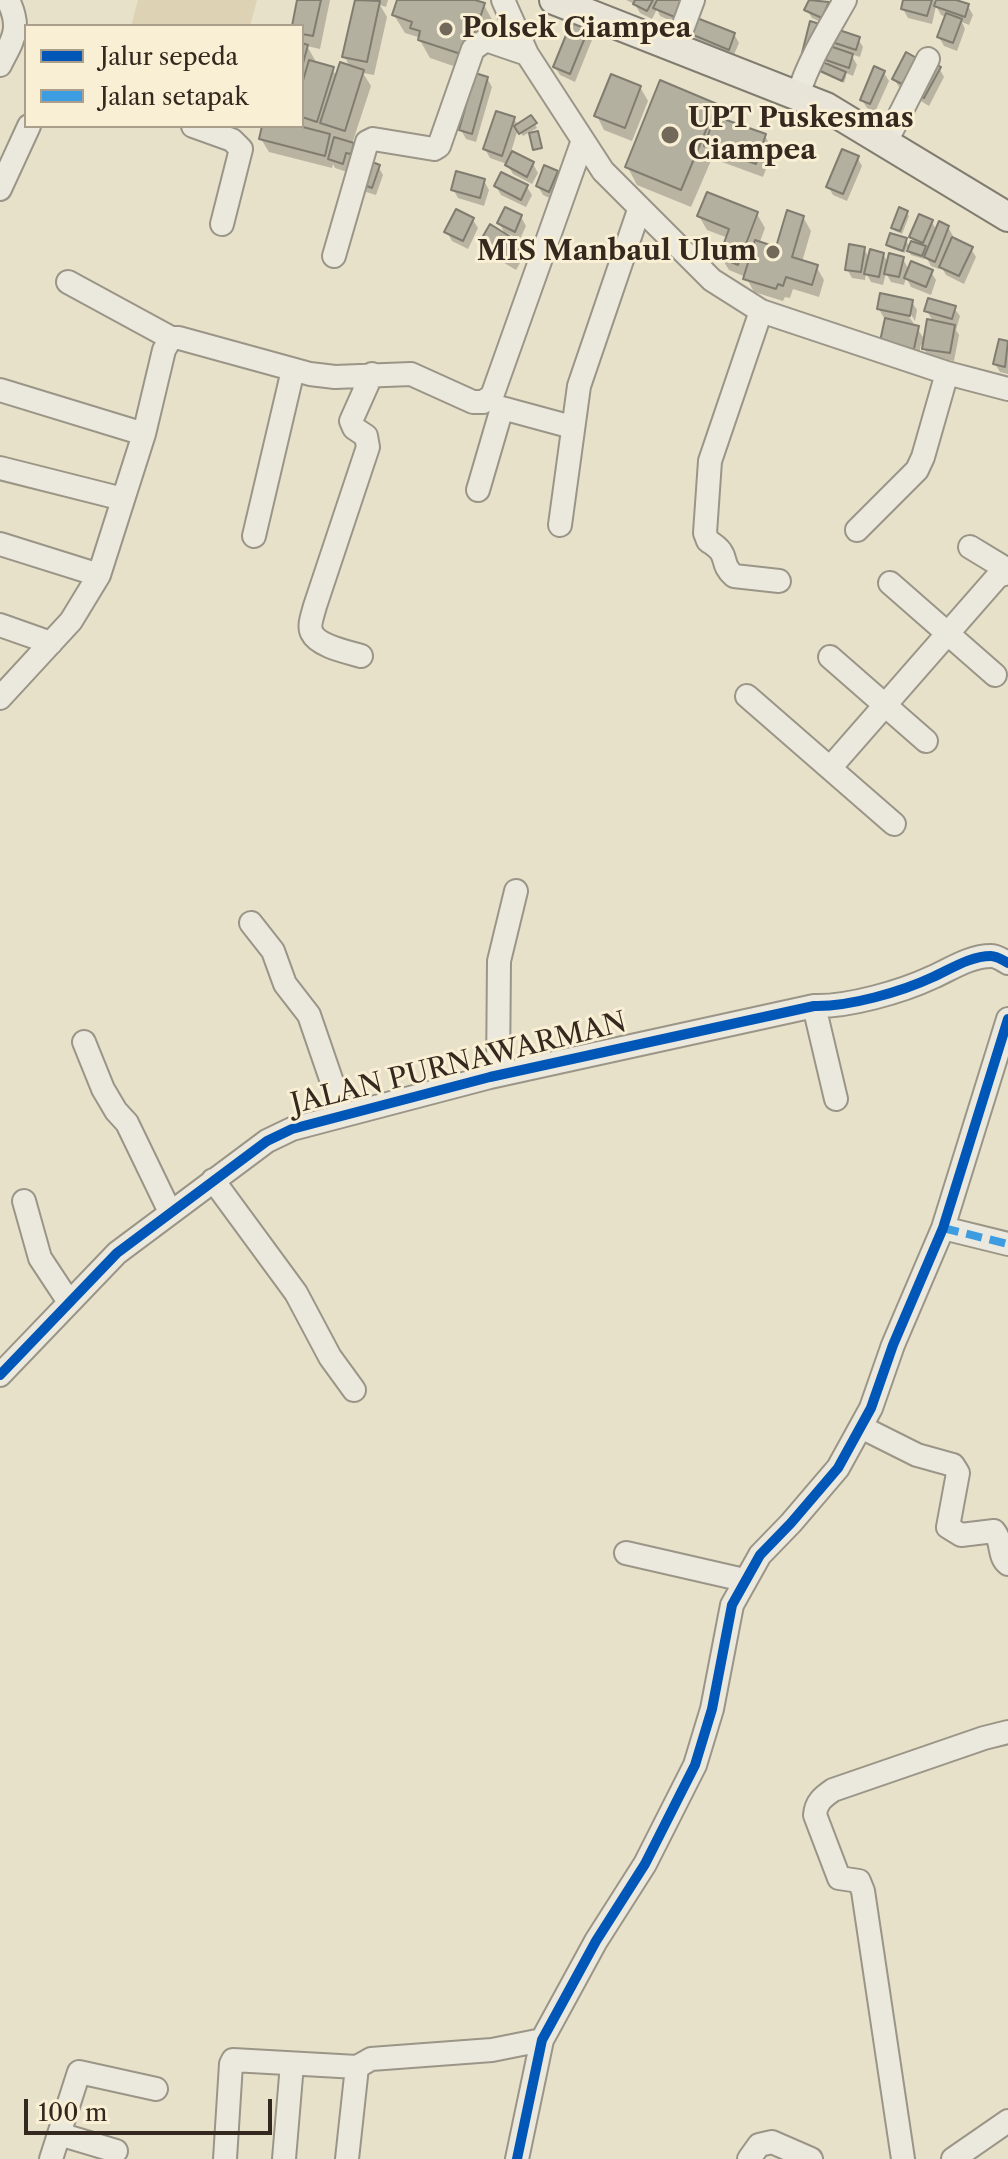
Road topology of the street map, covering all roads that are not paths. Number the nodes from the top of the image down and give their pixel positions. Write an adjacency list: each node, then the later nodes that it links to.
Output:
1 (8, 0): 7 (street)
2 (503, 0): 8 (street)
3 (554, 0): 6 (main road)
4 (693, 0): 6 (street)
5 (845, 0): 11 (street)
6 (676, 46): 11 (main road)
7 (19, 53): 10 (street)
8 (527, 54): 15 (street); 20 (street)
9 (928, 59): 14 (street)
10 (0, 65)
11 (798, 95): 14 (main road)
12 (28, 128): 16 (street)
13 (199, 128): 19 (street)
14 (886, 142): 18 (main road)
15 (582, 143): 17 (street); 26 (street)
16 (0, 189)
17 (639, 210): 22 (street); 29 (street)
18 (1008, 217)
19 (222, 224)
20 (334, 256)
21 (68, 282): 23 (street)
22 (761, 311): 25 (street); 41 (street)
23 (171, 338): 24 (street); 30 (street)
24 (293, 370): 26 (street); 36 (street)
25 (947, 373): 27 (street); 35 (street)
26 (372, 374): 46 (street)
27 (1008, 389)
28 (0, 390): 30 (street)
29 (572, 427): 32 (street); 34 (street)
30 (144, 434): 33 (street)
31 (0, 468): 33 (street)
32 (478, 490)
33 (123, 499): 40 (street)
34 (560, 525)
35 (857, 530)
36 (254, 536)
37 (0, 544): 40 (street)
38 (970, 547): 39 (street)
39 (1008, 572): 44 (street)
40 (99, 575): 45 (street)
41 (779, 581)
42 (890, 583): 44 (street)
43 (0, 625): 45 (street)
44 (947, 635): 48 (street); 51 (street)
45 (51, 643): 50 (street)
46 (361, 656)
47 (830, 657): 51 (street)
48 (995, 675)
49 (747, 696): 53 (street)
50 (0, 698)
51 (885, 706): 52 (street); 53 (street)
52 (926, 741)
53 (830, 768): 54 (street)
54 (894, 824)
55 (516, 891): 61 (street)
56 (251, 923): 63 (street)
57 (1008, 963): 58 (street, JALAN PURNAWARMAN)
58 (814, 1006): 61 (street, JALAN PURNAWARMAN); 62 (street)
59 (1008, 1019): 67 (street)
60 (84, 1042): 66 (street)
61 (498, 1075): 63 (street, JALAN PURNAWARMAN)
62 (836, 1099)
63 (343, 1114): 64 (street, JALAN PURNAWARMAN)
64 (213, 1180): 66 (street, JALAN PURNAWARMAN); 71 (street)
65 (24, 1201): 69 (street)
66 (170, 1212): 69 (street, JALAN PURNAWARMAN)
67 (943, 1228): 68 (street); 72 (street)
68 (1008, 1244)
69 (69, 1302): 70 (street, JALAN PURNAWARMAN)
70 (0, 1375)
71 (354, 1390)
72 (861, 1427): 74 (street); 75 (street)
73 (626, 1553): 75 (street)
74 (1008, 1564)
75 (744, 1580): 77 (street)
76 (1008, 1732): 91 (street)
77 (542, 2040): 79 (street); 88 (street)
78 (292, 2064): 79 (street); 85 (street); 86 (street)
79 (357, 2067): 87 (street)
80 (156, 2089): 82 (street)
81 (1008, 2121): 92 (street)
82 (59, 2134): 83 (street); 84 (street)
83 (116, 2151)
84 (51, 2159)
85 (225, 2159)
86 (284, 2159)
87 (347, 2159)
88 (517, 2159)
89 (749, 2159): 90 (street)
90 (811, 2159)
91 (903, 2159)
92 (953, 2159)

